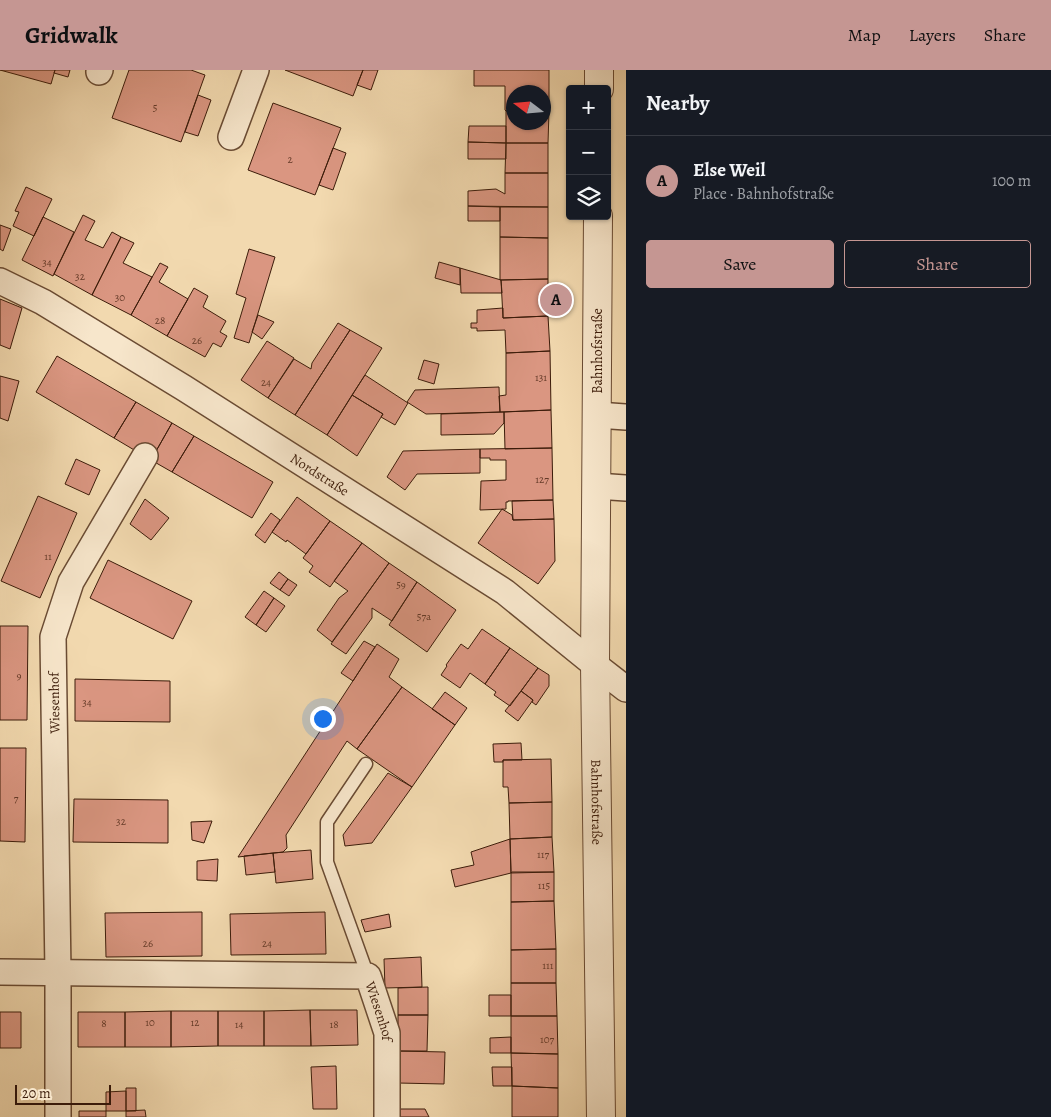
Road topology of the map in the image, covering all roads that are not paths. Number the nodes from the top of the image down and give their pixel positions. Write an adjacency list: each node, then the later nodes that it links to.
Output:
1 (256, 70): 4 (street)
2 (599, 70): 3 (street)
3 (599, 85)
4 (231, 137)
5 (598, 220): 7 (street, Bahnhofstraße)
6 (0, 281): 12 (street, Nordstraße)
7 (597, 415): 8 (street); 10 (street, Bahnhofstraße)
8 (626, 417)
9 (145, 456): 16 (street, Wiesenhof)
10 (596, 486): 11 (street); 12 (street, Bahnhofstraße)
11 (626, 488)
12 (595, 666): 13 (street, Nordstraße); 20 (street, Bahnhofstraße)
13 (626, 688)
14 (366, 764): 17 (lane)
15 (0, 972): 16 (street, Wiesenhof)
16 (58, 973): 17 (street, Wiesenhof); 18 (street, Wiesenhof)
17 (368, 976): 19 (street, Wiesenhof)
18 (58, 1117)
19 (387, 1117)
20 (602, 1117)

